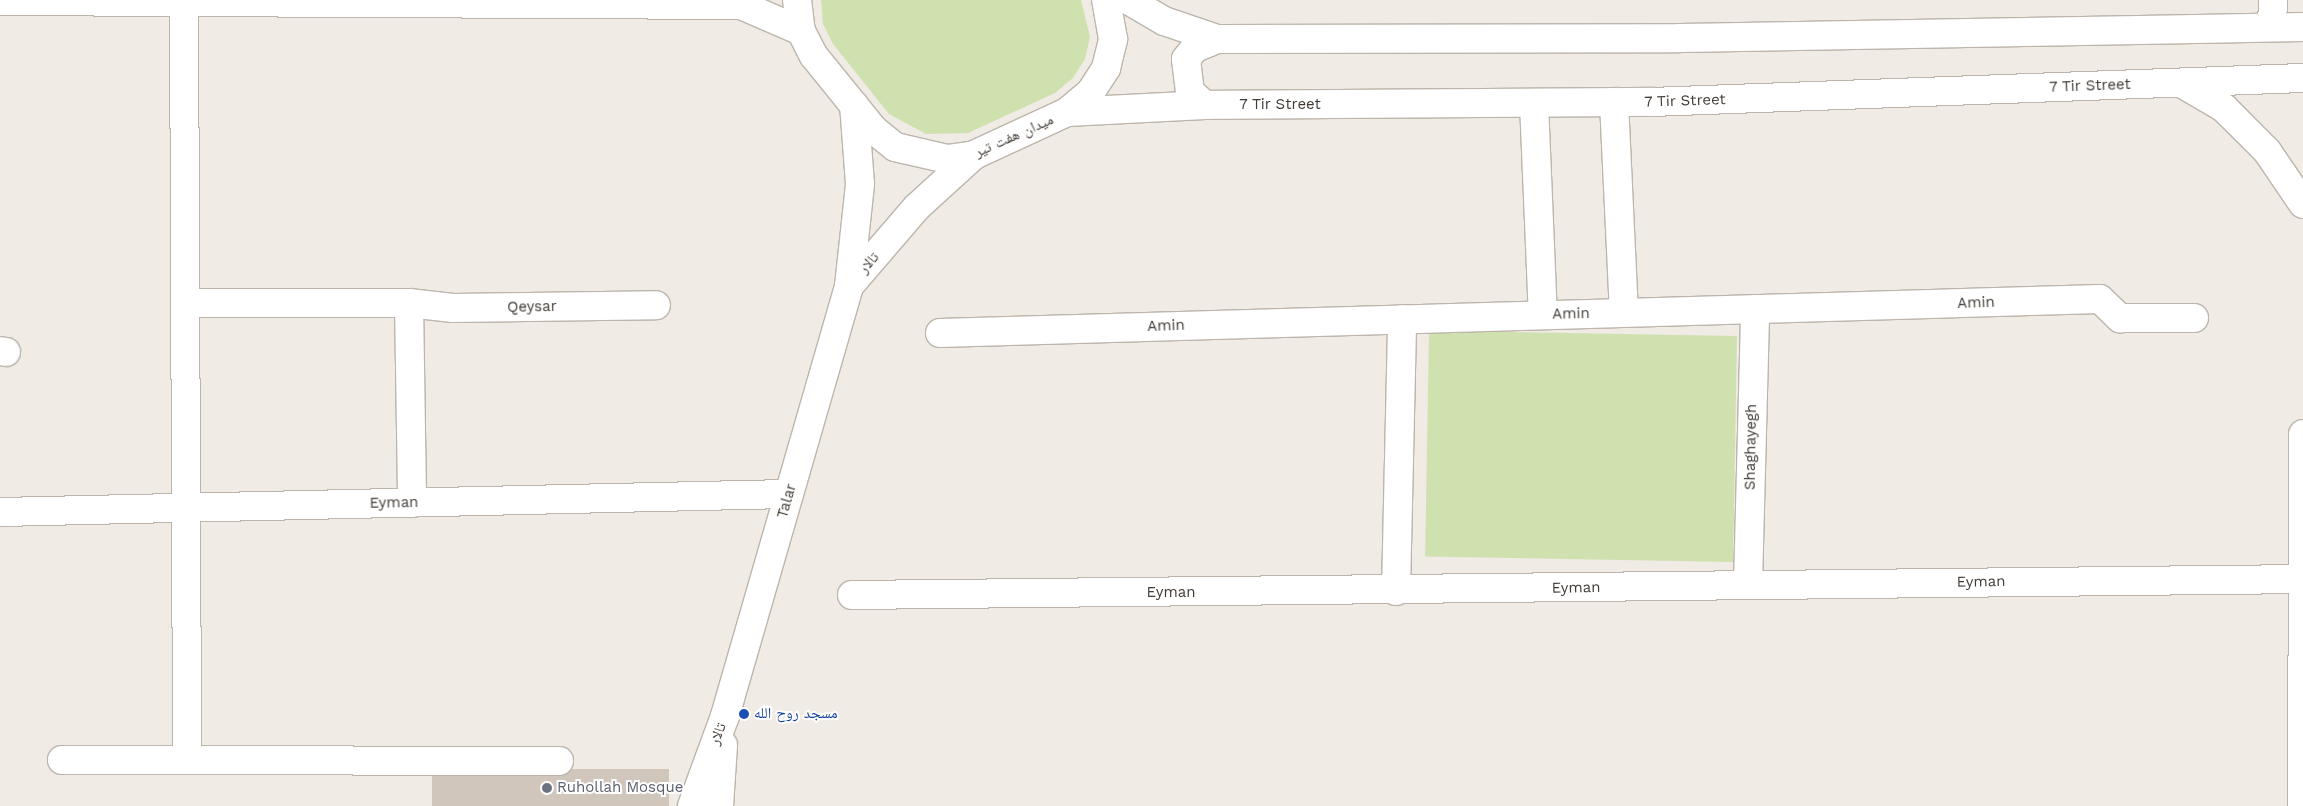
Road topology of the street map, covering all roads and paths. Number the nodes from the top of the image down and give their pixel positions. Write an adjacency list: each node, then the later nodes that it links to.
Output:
1 (798, 0): 10 (street, میدان هفت تیر)
2 (1106, 0): 18 (street, میدان هفت تیر)
3 (1128, 0): 11 (street)
4 (2273, 0): 9 (street)
5 (0, 1): 6 (street)
6 (184, 1): 7 (street); 22 (street)
7 (743, 3): 10 (street)
8 (2303, 26): 9 (street)
9 (2272, 27): 11 (street)
10 (801, 31): 16 (street, میدان هفت تیر)
11 (1218, 39): 17 (street)
12 (2303, 78): 13 (street, 7 Tir Street)
13 (2181, 83): 14 (street, 7 Tir Street); 20 (street)
14 (1614, 102): 15 (street, 7 Tir Street); 26 (street)
15 (1534, 103): 17 (street, 7 Tir Street); 27 (street)
16 (854, 105): 19 (street, میدان هفت تیر); 21 (street, تالار)
17 (1205, 105): 18 (street, 7 Tir Street)
18 (1067, 112): 19 (street, میدان هفت تیر)
19 (974, 155): 21 (street, تالار)
20 (2303, 204)
21 (849, 286): 32 (street, Talar)
22 (186, 303): 23 (street, Qeysar); 34 (street)
23 (409, 303): 24 (street, Qeysar); 33 (street)
24 (656, 305)
25 (1755, 309): 26 (street, Amin); 28 (street, Amin); 37 (street, Shaghayegh)
26 (1624, 313): 27 (street, Amin)
27 (1543, 315): 29 (street, Amin)
28 (2194, 318)
29 (1402, 319): 30 (street, Amin); 38 (street)
30 (940, 334)
31 (2303, 434): 36 (street)
32 (789, 494): 33 (street, Eyman); 41 (street, Talar)
33 (412, 503): 34 (street, Eyman)
34 (188, 508): 35 (street, Eyman); 43 (street)
35 (0, 512)
36 (2301, 579): 37 (street, Eyman); 40 (street)
37 (1748, 584): 38 (street, Eyman)
38 (1396, 591): 39 (street, Eyman)
39 (852, 595)
40 (2302, 623): 47 (street)
41 (725, 716): 45 (street, تالار); 46 (street, تالار)
42 (62, 760): 43 (street)
43 (187, 760): 44 (street)
44 (559, 761)
45 (692, 806)
46 (719, 806)
47 (2302, 806)

